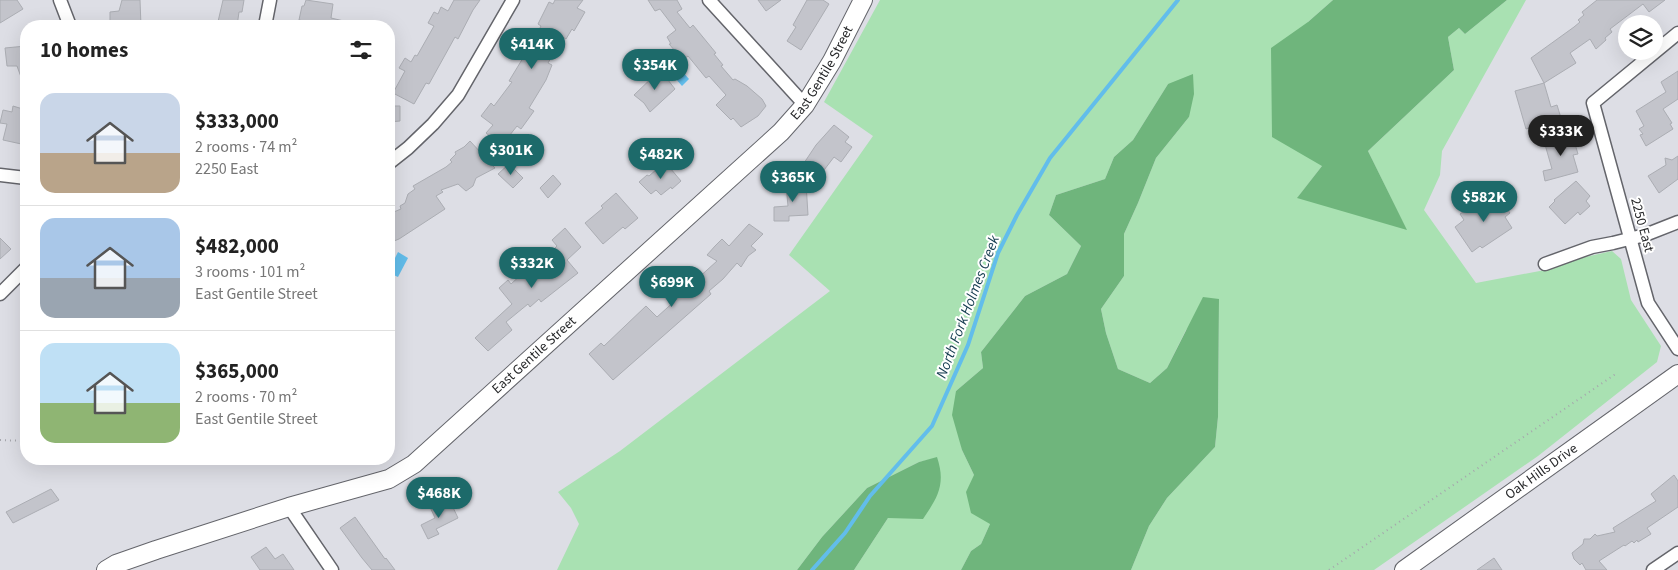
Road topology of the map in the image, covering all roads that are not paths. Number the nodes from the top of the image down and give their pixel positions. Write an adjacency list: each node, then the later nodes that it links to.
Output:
1 (60, 0): 6 (street)
2 (270, 0): 7 (street)
3 (514, 0): 10 (street)
4 (709, 0): 9 (street)
5 (863, 0): 9 (street, East Gentile Street)
6 (68, 20)
7 (266, 20)
8 (1678, 33): 14 (street, 2250 East)
9 (805, 104): 20 (street, East Gentile Street)
10 (395, 157)
11 (0, 175): 12 (street)
12 (20, 177)
13 (1678, 222): 14 (street)
14 (1630, 238): 15 (street); 18 (street, 2250 East)
15 (1545, 264)
16 (20, 274): 17 (street)
17 (0, 294)
18 (1678, 349)
19 (1678, 374): 24 (street, Oak Hills Drive)
20 (289, 507): 22 (street, East Gentile Street); 23 (street)
21 (1678, 553): 25 (street)
22 (106, 570)
23 (332, 570)
24 (1404, 570)
25 (1653, 570)

